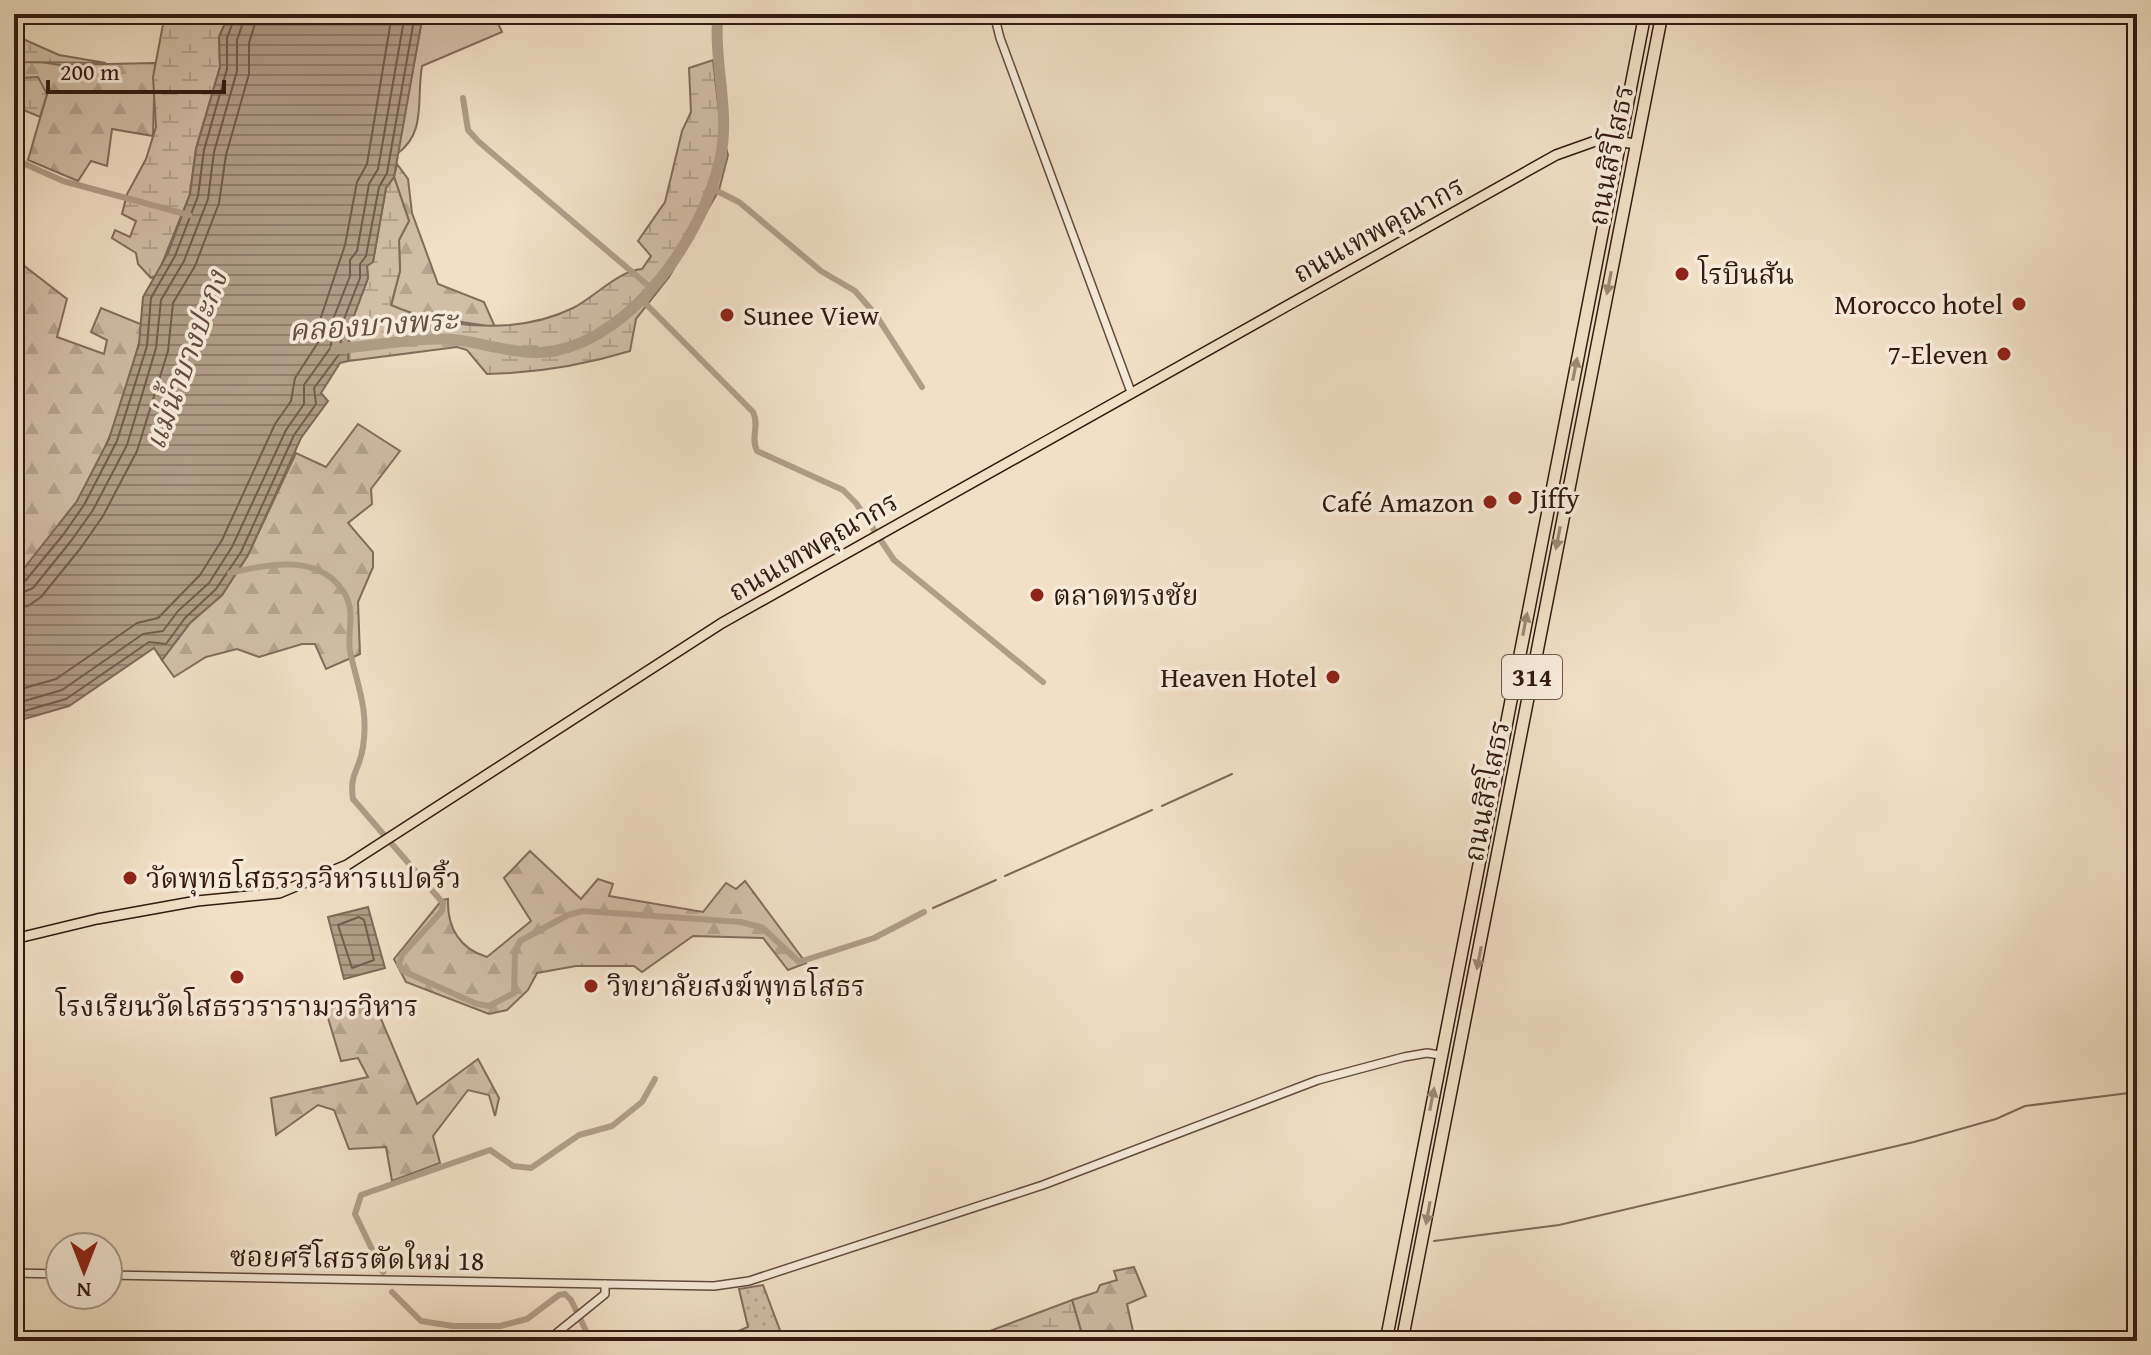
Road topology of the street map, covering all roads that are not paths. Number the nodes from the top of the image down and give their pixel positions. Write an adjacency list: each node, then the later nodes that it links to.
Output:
1 (994, 14): 6 (street)
2 (1645, 14): 4 (highway, ถนนสิริโสธร / 314)
3 (1662, 14): 5 (highway, ถนนสิริโสธร / 314)
4 (1620, 140): 5 (main road, ถนนเทพคุณากร); 6 (main road, ถนนเทพคุณากร); 7 (highway, ถนนสิริโสธร / 314, one-way to 4)
5 (1636, 144): 8 (highway, ถนนสิริโสธร / 314, one-way to 8)
6 (1131, 392): 9 (main road, ถนนเทพคุณากร)
7 (1469, 911): 8 (highway); 10 (highway, ถนนสิริโสธร / 314)
8 (1487, 914): 17 (highway, ถนนสิริโสธร / 314, one-way to 17)
9 (14, 939)
10 (1440, 1055): 14 (street, ซอยศรีโสธรตัดใหม่ 18); 16 (highway, ถนนสิริโสธร / 314, one-way to 10)
11 (14, 1273): 12 (street)
12 (44, 1274)
13 (124, 1275): 14 (street, ซอยศรีโสธรตัดใหม่ 18)
14 (605, 1284): 15 (street)
15 (547, 1341)
16 (1386, 1341)
17 (1402, 1341)

